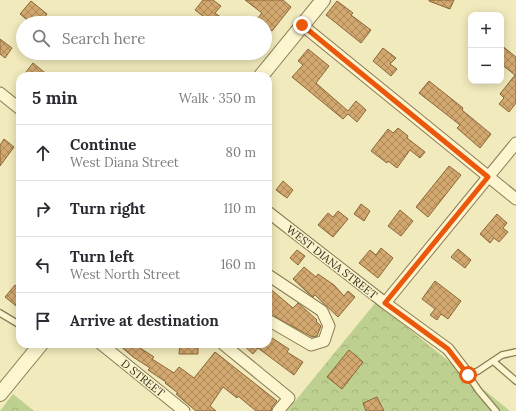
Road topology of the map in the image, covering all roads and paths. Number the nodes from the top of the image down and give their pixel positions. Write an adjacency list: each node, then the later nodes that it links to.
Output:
1 (321, 1): 2 (street)
2 (302, 25): 3 (street); 7 (street)
3 (264, 72)
4 (0, 93): 5 (street)
5 (16, 106)
6 (516, 143): 7 (street)
7 (488, 177): 8 (street); 11 (street)
8 (516, 199)
9 (272, 215): 11 (street, WEST DIANA STREET)
10 (272, 278): 13 (street)
11 (385, 303): 20 (street, WEST DIANA STREET)
12 (0, 313): 14 (lane)
13 (272, 322)
14 (16, 323)
15 (38, 348): 22 (street)
16 (106, 348): 23 (street, D STREET)
17 (228, 348): 24 (street)
18 (516, 352): 19 (lane)
19 (493, 361): 20 (lane); 21 (lane)
20 (468, 375): 25 (lane)
21 (516, 381)
22 (0, 394)
23 (184, 411)
24 (278, 411)
25 (496, 411)

